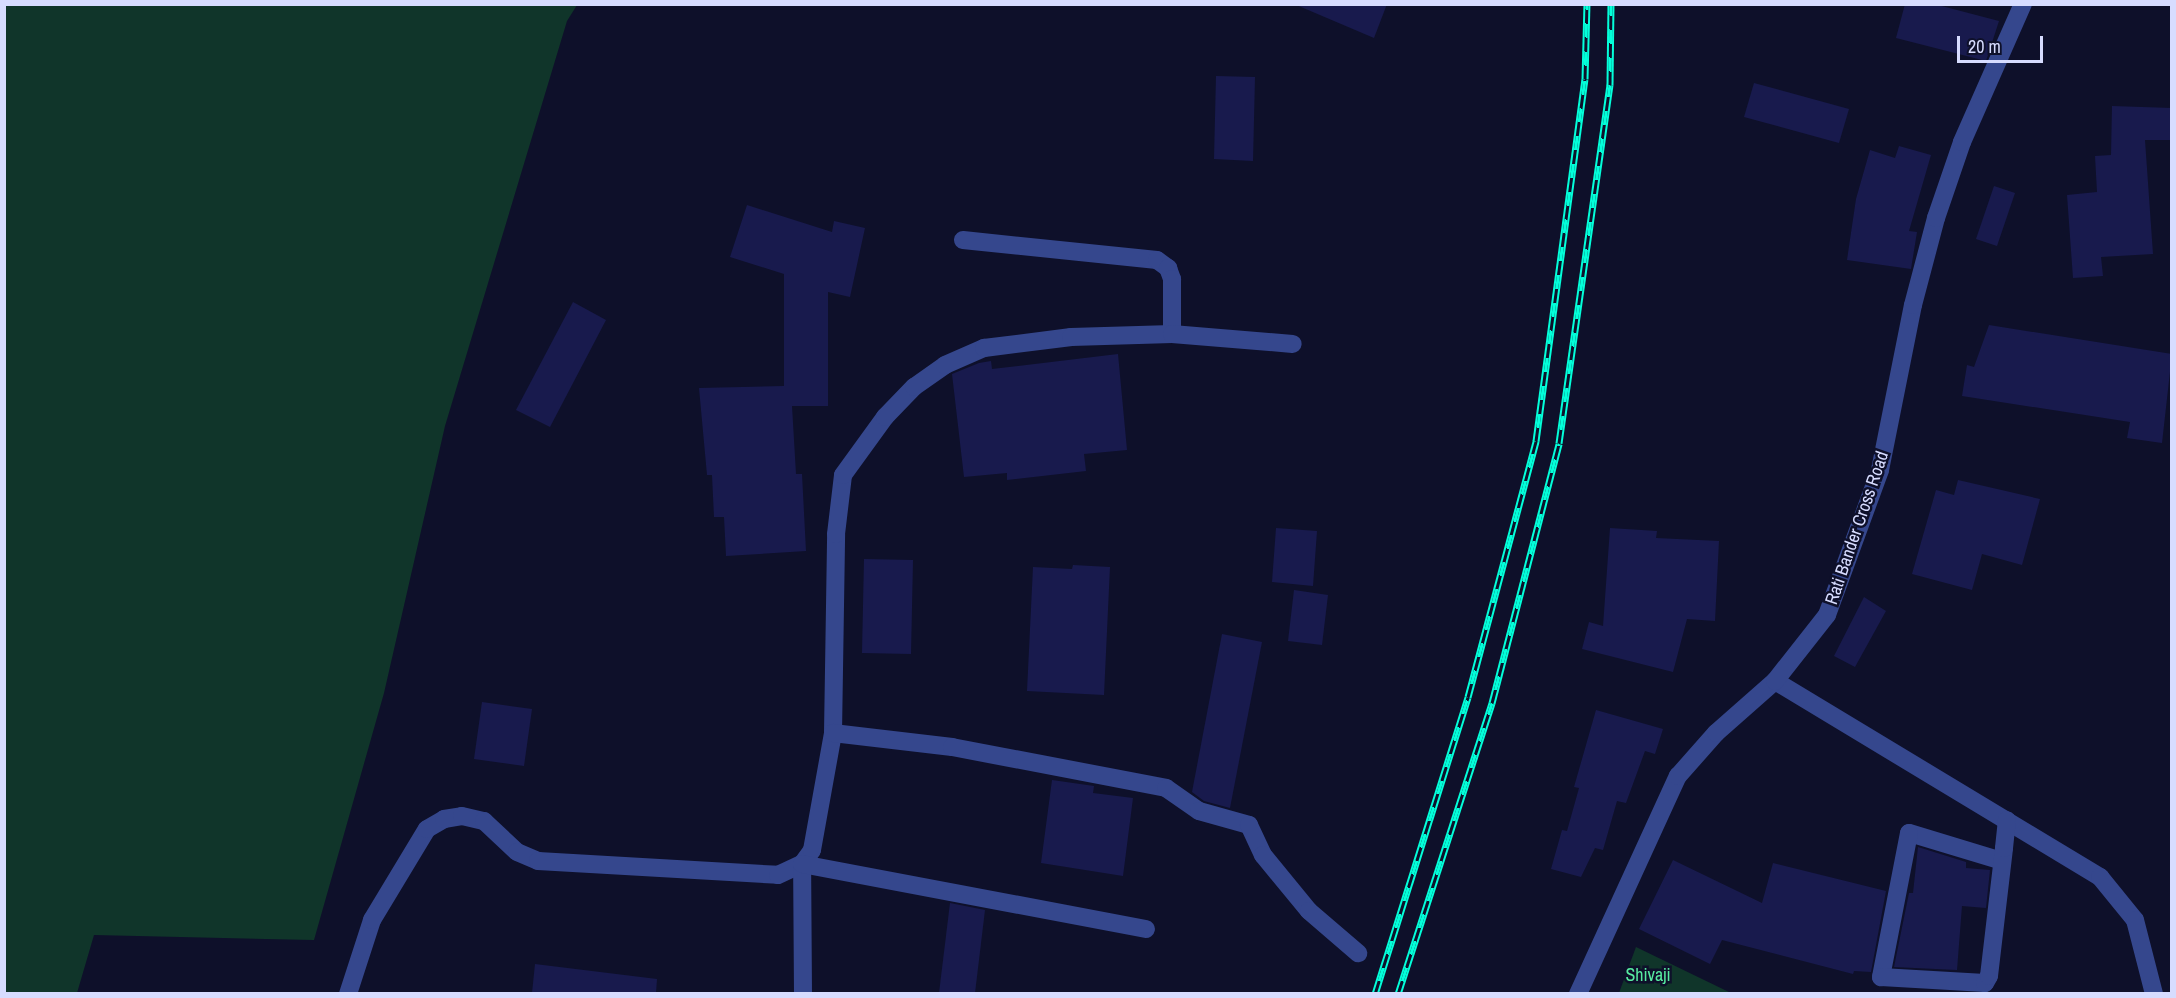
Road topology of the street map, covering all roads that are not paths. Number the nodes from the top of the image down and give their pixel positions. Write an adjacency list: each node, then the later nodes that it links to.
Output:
1 (2023, 4): 5 (street, Rati Bander Cross Road)
2 (963, 240): 3 (street)
3 (1172, 334): 4 (street); 6 (street)
4 (1293, 344)
5 (1775, 681): 7 (street); 14 (street, Rati Bander Cross Road)
6 (832, 733): 9 (street); 11 (street)
7 (2007, 820): 8 (street); 15 (street)
8 (2002, 861): 8 (street)
9 (802, 864): 10 (street); 12 (street); 13 (street)
10 (1146, 929)
11 (1358, 953)
12 (348, 993)
13 (803, 993)
14 (1578, 993)
15 (2154, 993)

